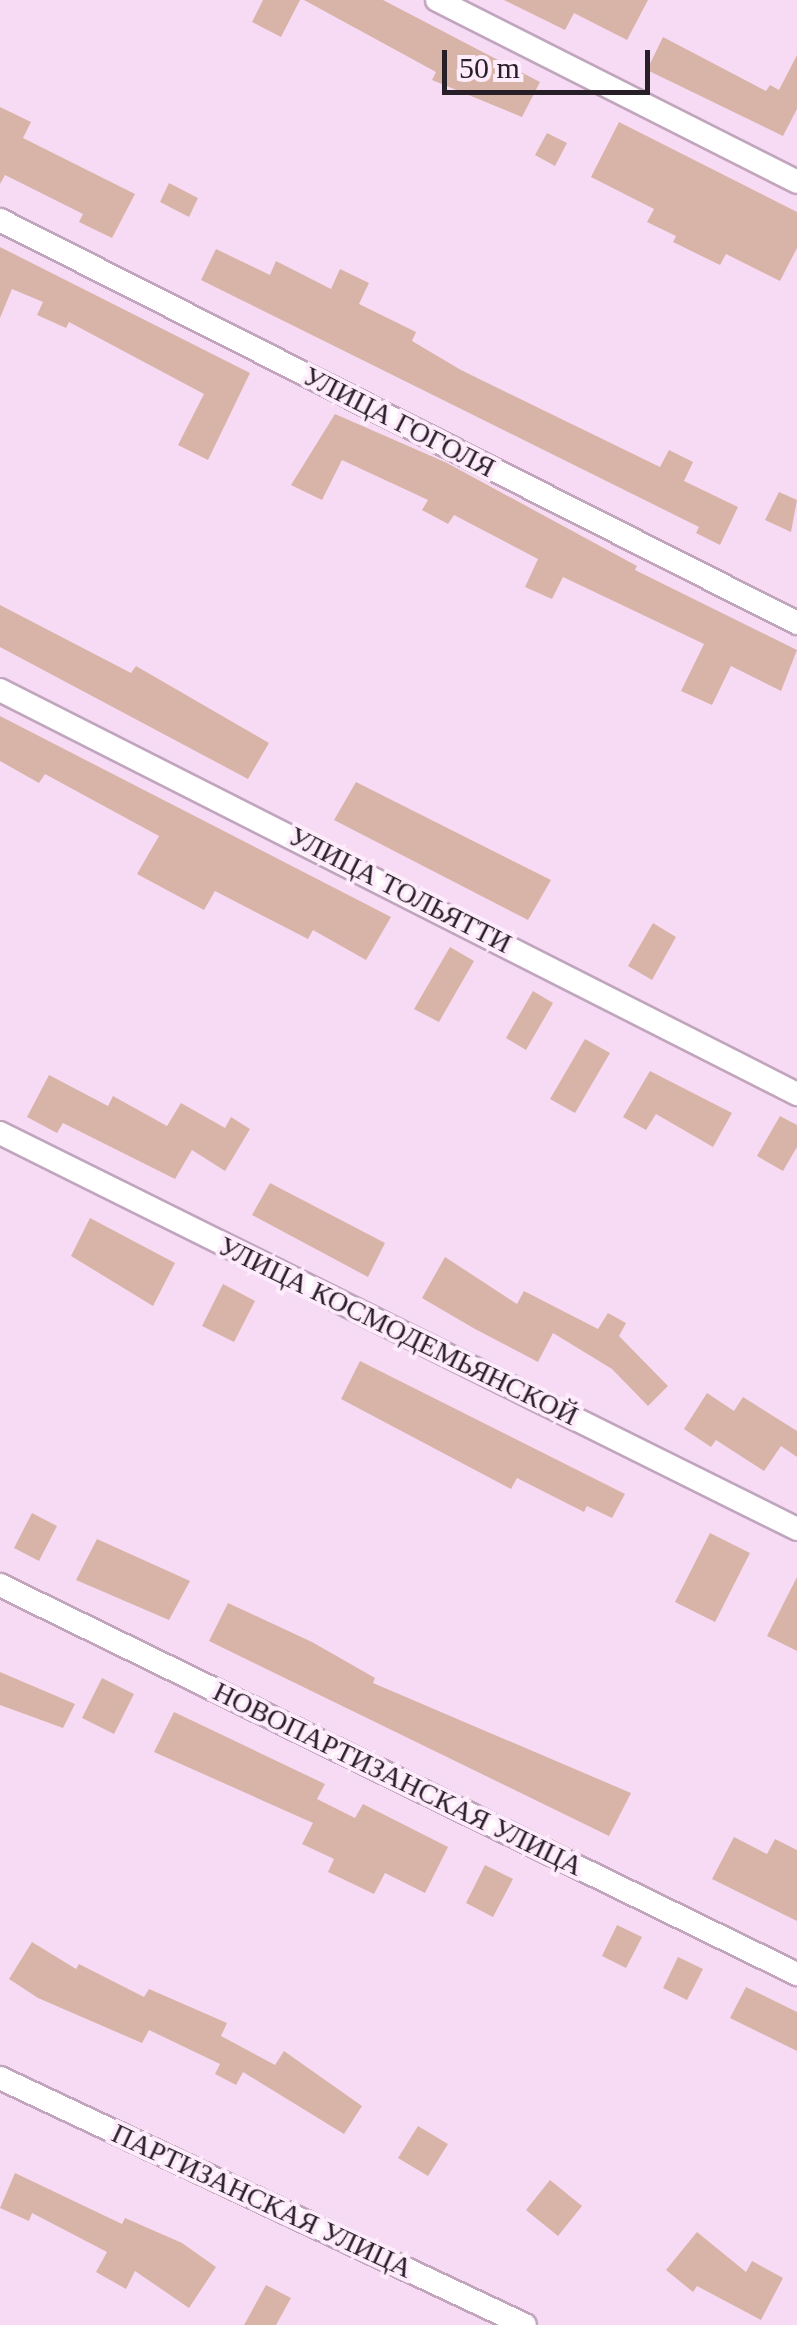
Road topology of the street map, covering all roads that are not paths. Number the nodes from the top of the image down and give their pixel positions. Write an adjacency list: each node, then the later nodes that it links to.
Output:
1 (438, 0): 2 (street)
2 (797, 182)
3 (0, 220): 4 (street, УЛИЦА ГОГОЛЯ)
4 (797, 623)
5 (0, 690): 6 (street, УЛИЦА ТОЛЬЯТТИ)
6 (797, 1094)
7 (0, 1133): 8 (street, УЛИЦА КОСМОДЕМЬЯНСКОЙ)
8 (797, 1529)
9 (0, 1585): 10 (street, НОВОПАРТИЗАНСКАЯ УЛИЦА)
10 (797, 1974)
11 (0, 2078): 12 (street, ПАРТИЗАНСКАЯ УЛИЦА)
12 (525, 2325)

